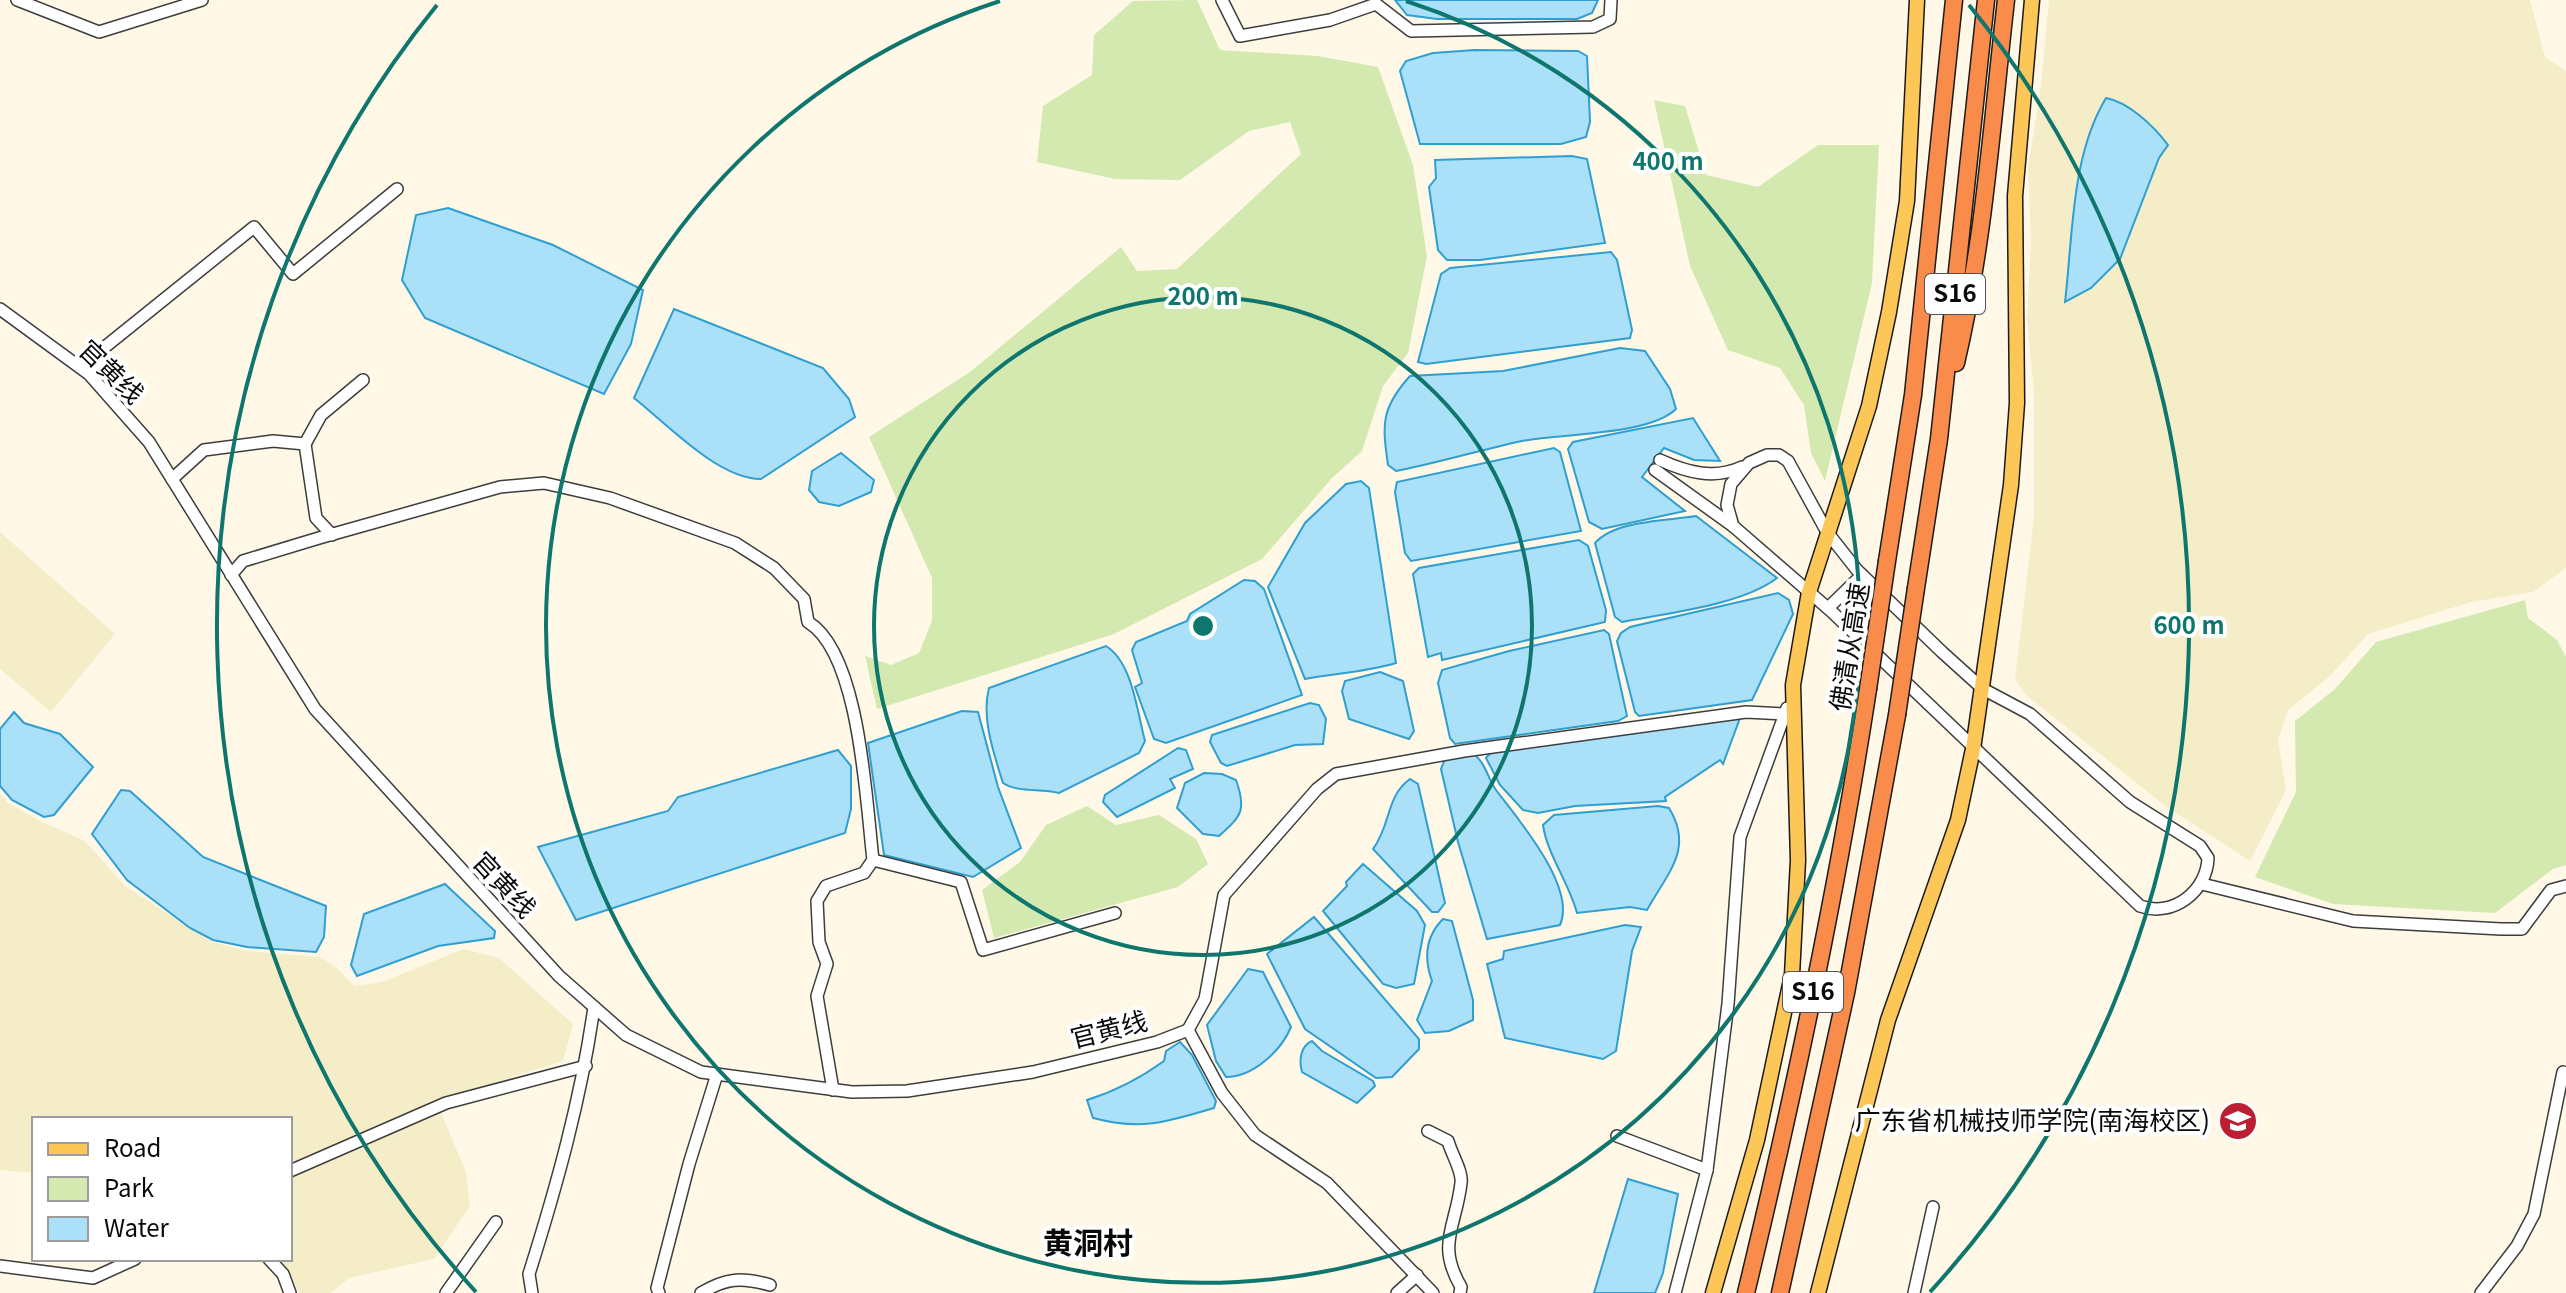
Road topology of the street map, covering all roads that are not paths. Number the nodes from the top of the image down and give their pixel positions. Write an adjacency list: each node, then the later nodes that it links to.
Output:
1 (17, 0): 2 (street)
2 (202, 0)
3 (1222, 0): 10 (street)
4 (1611, 0): 10 (street)
5 (1917, 0): 20 (main road)
6 (1954, 0): 61 (highway, 佛清从高速 / S16, bridge)
7 (1986, 0): 15 (highway, S16)
8 (2006, 0): 15 (highway)
9 (2032, 0): 27 (main road)
10 (1375, 2)
11 (397, 189): 13 (street)
12 (0, 309): 13 (street, 官黄线)
13 (80, 367): 18 (street, 官黄线)
14 (363, 380): 16 (street)
15 (1939, 439): 62 (highway, S16, bridge)
16 (305, 444): 18 (street); 21 (street)
17 (1749, 463): 19 (street); 19 (street); 20 (street)
18 (172, 479): 22 (street, 官黄线)
19 (1733, 526): 24 (street)
20 (1827, 532): 23 (street); 24 (main road)
21 (332, 535): 22 (street); 30 (street)
22 (231, 575): 34 (street, 官黄线)
23 (1862, 575): 25 (street); 27 (street)
24 (1809, 592): 25 (street); 26 (main road)
25 (1828, 608): 29 (street)
26 (1793, 685): 28 (street); 60 (main road)
27 (1983, 689): 29 (main road); 31 (street)
28 (1785, 714): 35 (street); 43 (street)
29 (1973, 749): 31 (street); 63 (main road)
30 (873, 860): 33 (street); 39 (street)
31 (2202, 884): 32 (street)
32 (2566, 886)
33 (1115, 913)
34 (594, 1007): 36 (street); 38 (street, 官黄线)
35 (1188, 1030): 39 (street, 官黄线); 49 (street)
36 (586, 1066): 42 (street); 53 (street)
37 (2563, 1072): 65 (street)
38 (717, 1074): 39 (street, 官黄线); 54 (street)
39 (833, 1090)
40 (1428, 1131): 58 (street)
41 (1617, 1136): 43 (street)
42 (292, 1170)
43 (1707, 1170): 59 (street)
44 (1933, 1207): 64 (street)
45 (496, 1222): 52 (street)
46 (131, 1261): 48 (street)
47 (271, 1261): 51 (street)
48 (0, 1266)
49 (1417, 1275): 56 (street); 57 (street)
50 (770, 1285): 55 (street)
51 (290, 1293)
52 (446, 1293)
53 (532, 1293)
54 (659, 1293)
55 (701, 1293)
56 (1397, 1293)
57 (1433, 1293)
58 (1460, 1293)
59 (1675, 1293)
60 (1713, 1293)
61 (1746, 1293)
62 (1780, 1293)
63 (1818, 1293)
64 (1914, 1293)
65 (2481, 1293)

